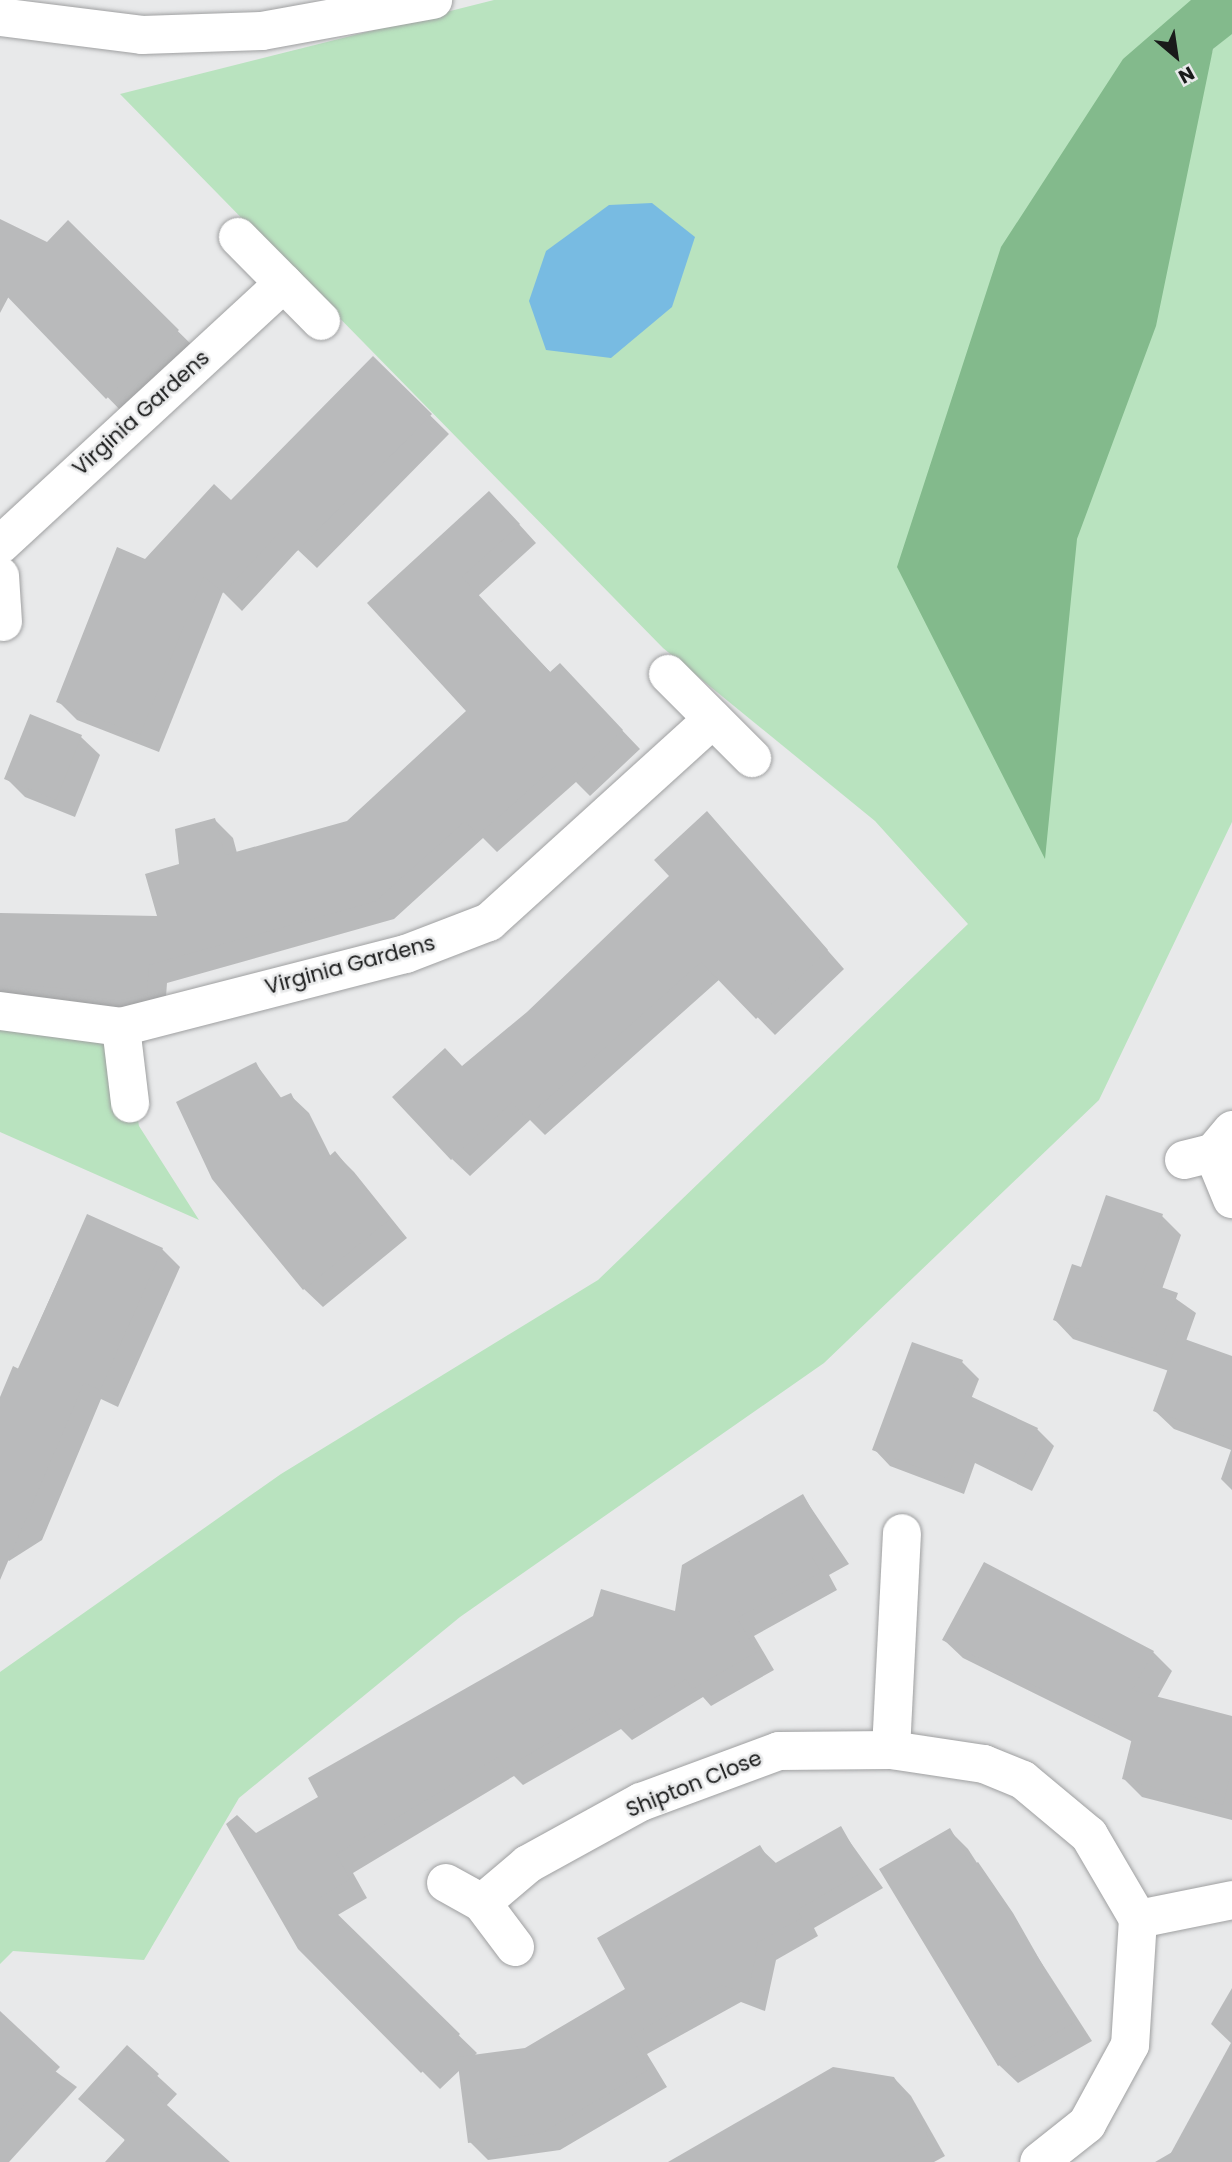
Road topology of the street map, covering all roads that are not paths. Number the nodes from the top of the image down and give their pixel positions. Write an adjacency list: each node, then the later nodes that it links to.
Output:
1 (433, 0): 2 (street)
2 (380, 7): 3 (street)
3 (0, 17)
4 (238, 237): 5 (street)
5 (284, 283): 6 (street); 7 (street, Virginia Gardens)
6 (321, 321)
7 (0, 545)
8 (0, 576): 9 (street)
9 (3, 622)
10 (668, 674): 11 (street)
11 (713, 719): 12 (street); 14 (street, Virginia Gardens)
12 (752, 758)
13 (0, 1011): 14 (street, Virginia Gardens)
14 (121, 1027): 15 (street)
15 (130, 1102)
16 (1210, 1148): 17 (street)
17 (1232, 1199)
18 (902, 1533): 19 (street)
19 (891, 1749): 22 (street, Shipton Close); 23 (street, Shipton Close)
20 (446, 1883): 22 (street)
21 (1232, 1900): 23 (street)
22 (482, 1903): 24 (street)
23 (1138, 1919): 25 (street)
24 (515, 1947)
25 (1039, 2162)

